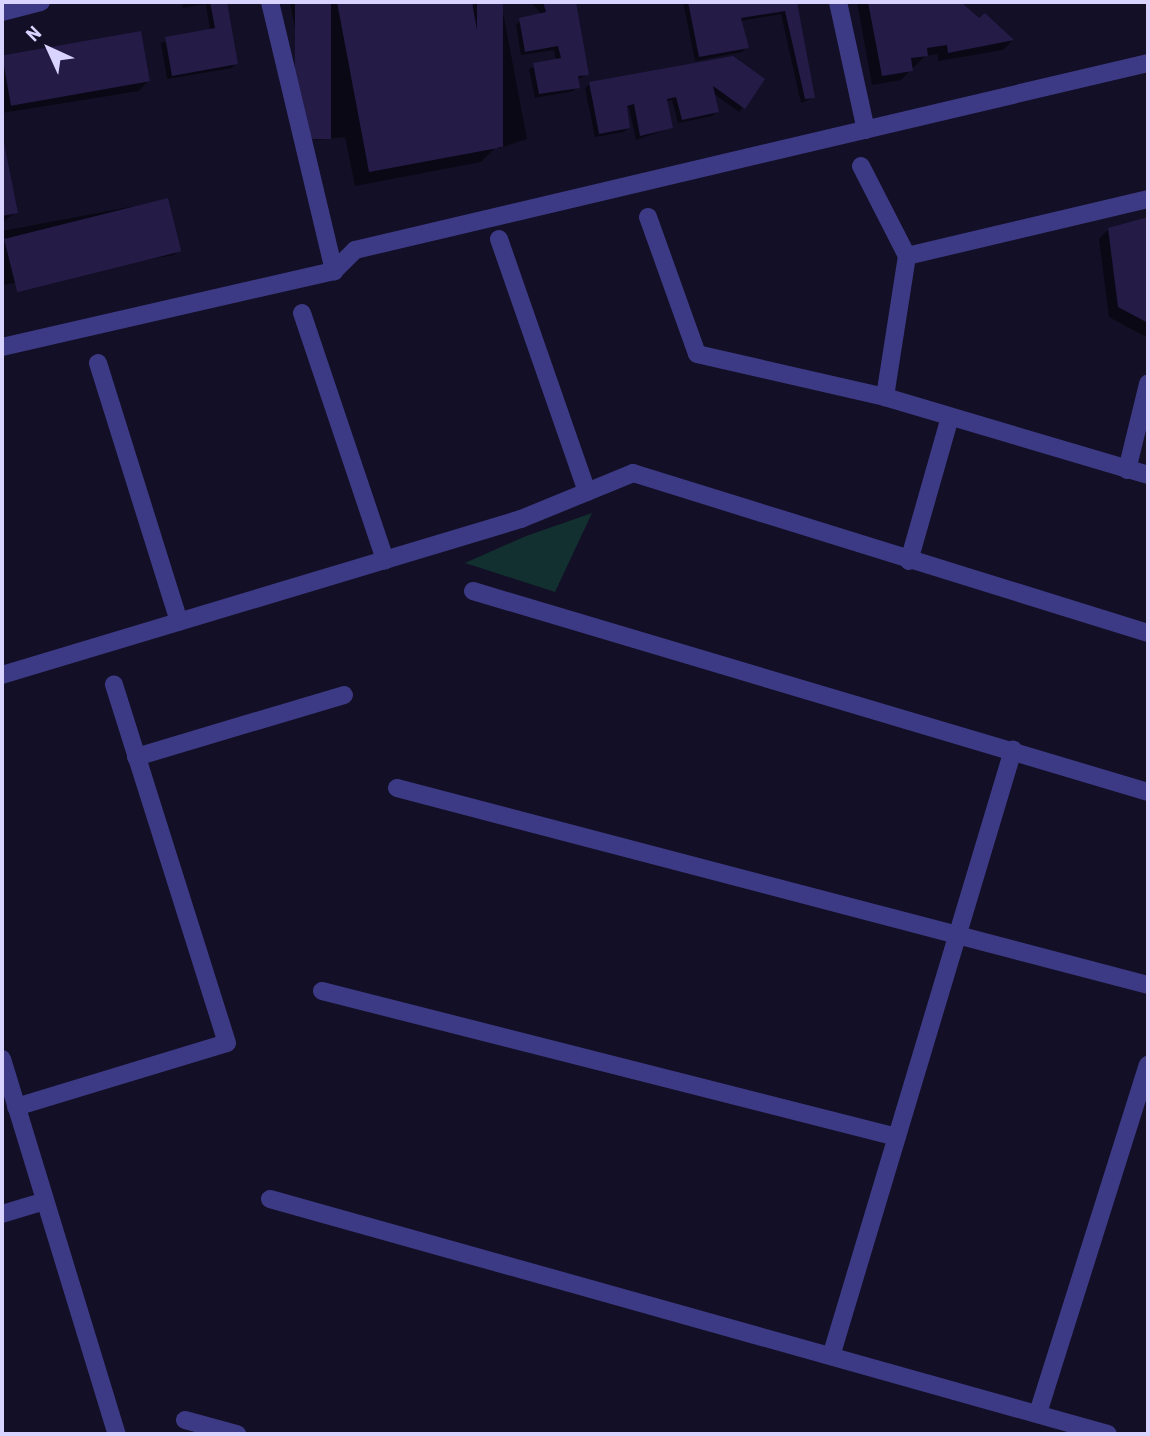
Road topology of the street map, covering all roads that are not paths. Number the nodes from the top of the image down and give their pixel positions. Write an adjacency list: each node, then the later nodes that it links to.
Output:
1 (41, 2): 4 (street)
2 (270, 2): 12 (street)
3 (838, 2): 6 (street)
4 (2, 12)
5 (1148, 63): 6 (street)
6 (866, 130): 12 (street)
7 (861, 166): 11 (street)
8 (1148, 199): 11 (street)
9 (648, 216): 17 (street)
10 (499, 239): 21 (street)
11 (908, 256): 17 (street)
12 (334, 271): 14 (street)
13 (302, 313): 22 (street)
14 (2, 347)
15 (98, 363): 25 (street)
16 (1148, 384): 19 (street)
17 (885, 397): 18 (street)
18 (950, 417): 19 (street); 23 (street)
19 (1127, 470): 20 (street)
20 (1148, 475)
21 (587, 492): 22 (street); 23 (street)
22 (385, 560): 25 (street)
23 (909, 561): 26 (street)
24 (473, 591): 30 (street)
25 (179, 622): 27 (street)
26 (1148, 633)
27 (2, 675)
28 (114, 684): 31 (street)
29 (344, 695): 31 (street)
30 (1013, 750): 33 (street); 34 (street)
31 (136, 757): 40 (street)
32 (397, 788): 34 (street)
33 (1148, 792)
34 (957, 937): 35 (street); 42 (street)
35 (1148, 985)
36 (322, 991): 42 (street)
37 (2, 1059): 40 (street)
38 (1148, 1065): 39 (street)
39 (1143, 1102): 41 (street)
40 (16, 1107): 44 (street)
41 (1140, 1129): 47 (street)
42 (897, 1137): 46 (street)
43 (270, 1199): 46 (street)
44 (45, 1201): 45 (street); 49 (street)
45 (2, 1214)
46 (832, 1353): 47 (street)
47 (1038, 1413): 51 (street)
48 (185, 1420): 50 (street)
49 (117, 1434)
50 (237, 1434)
51 (1108, 1434)

